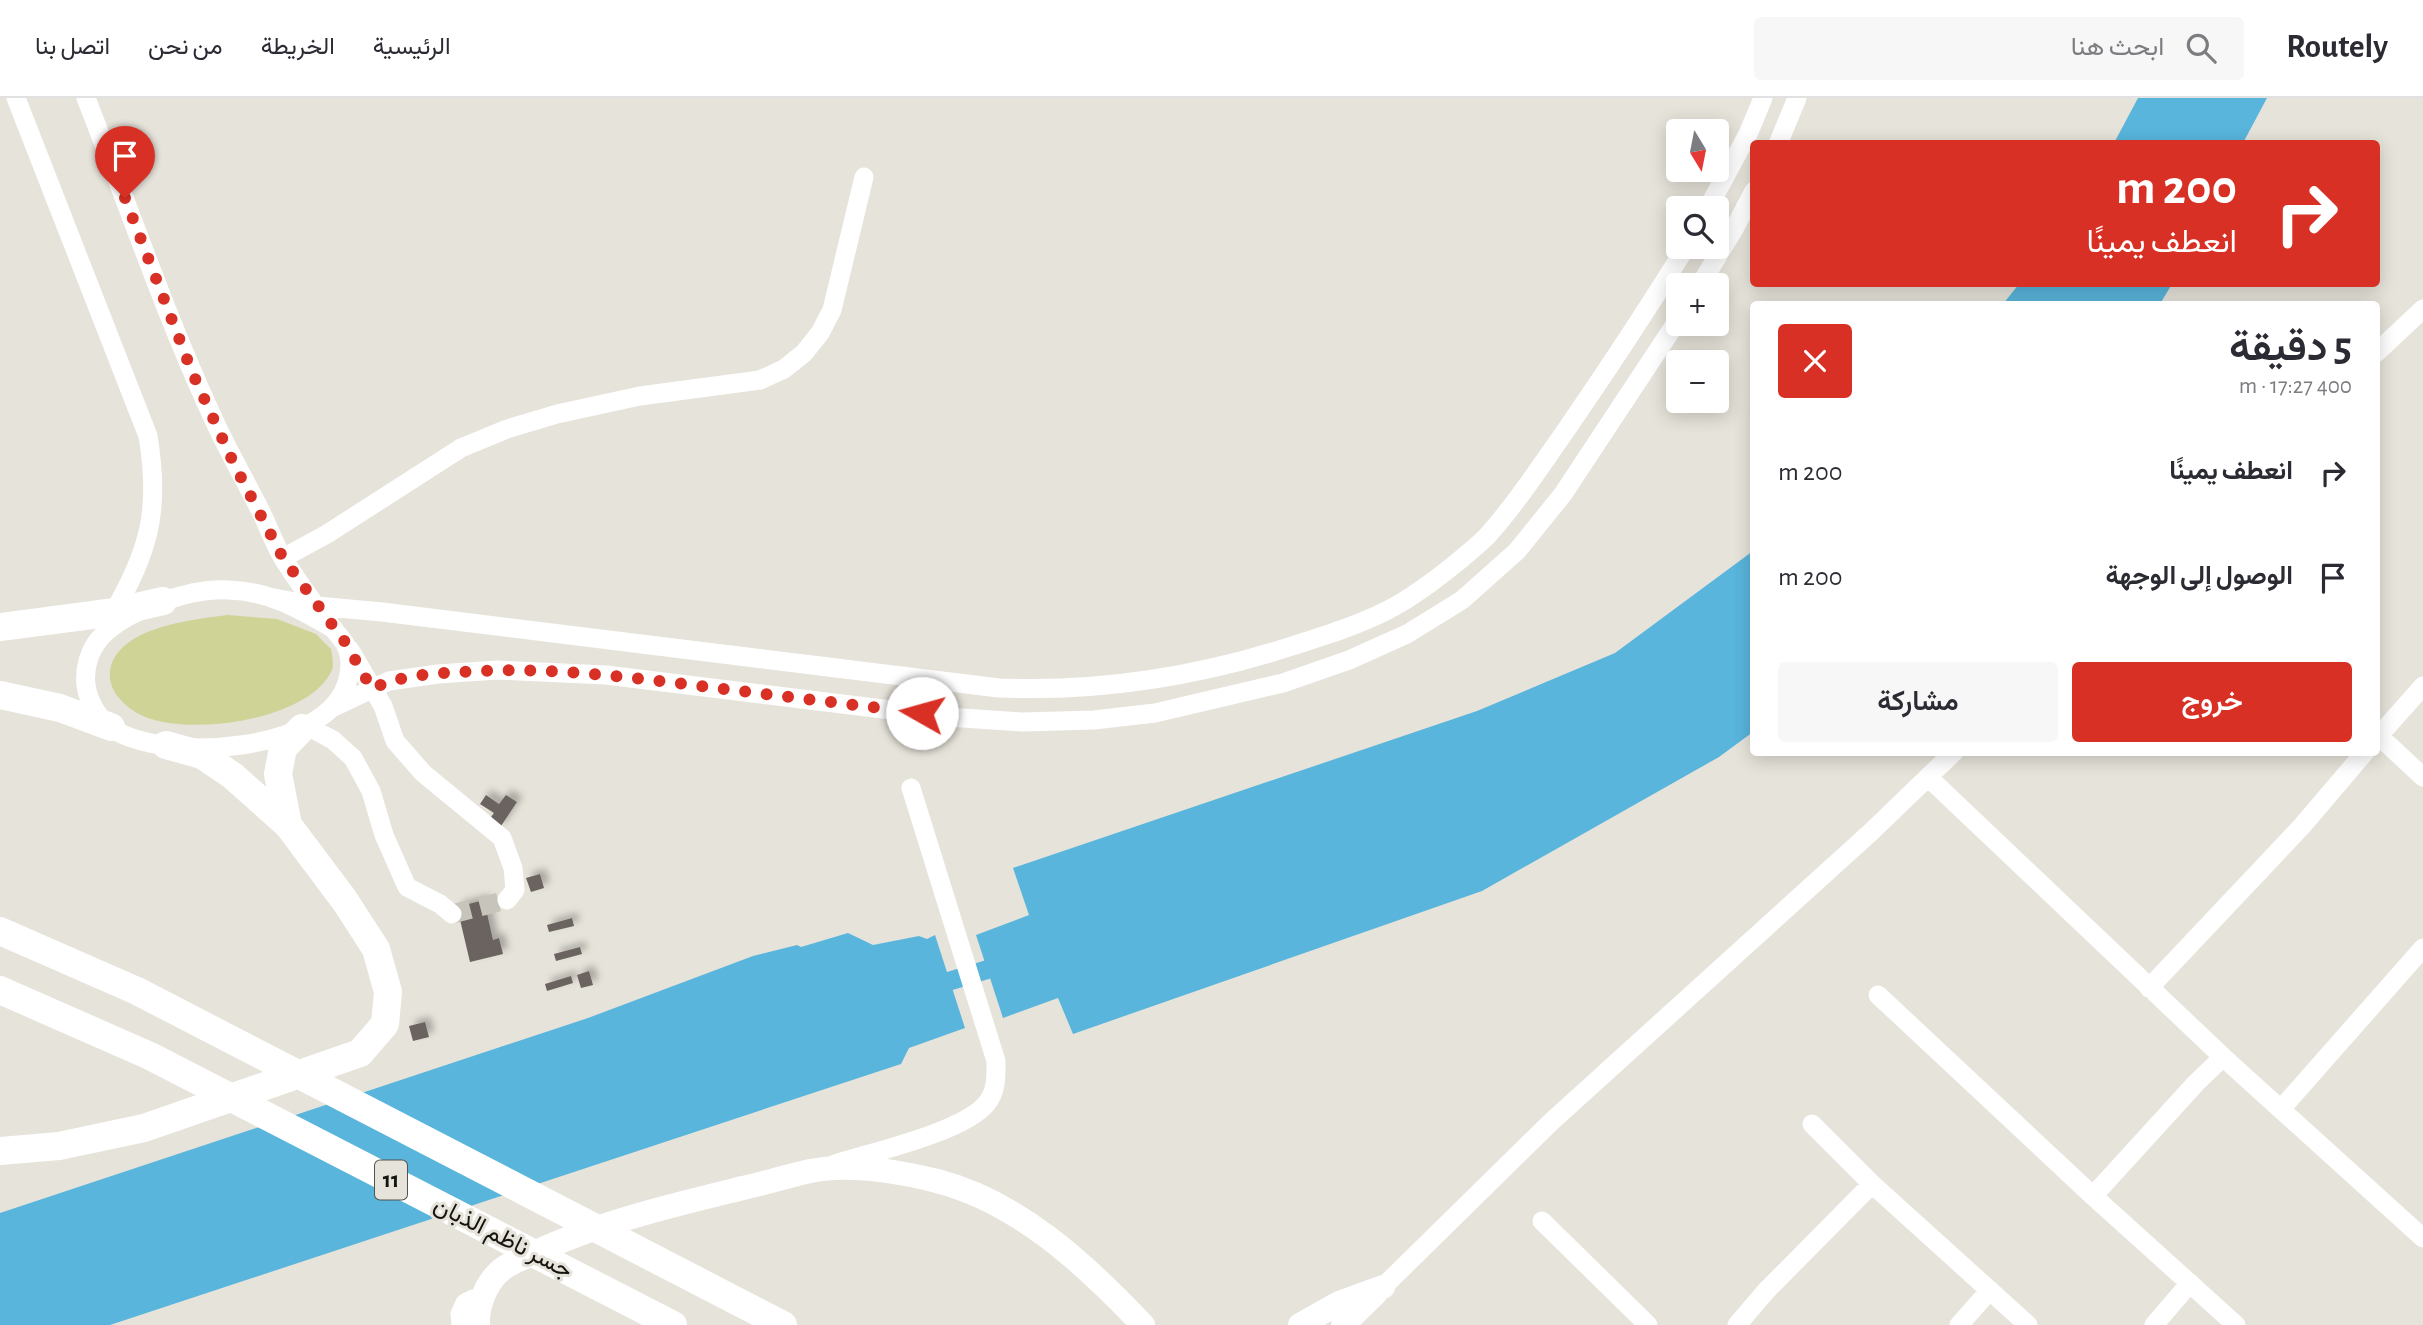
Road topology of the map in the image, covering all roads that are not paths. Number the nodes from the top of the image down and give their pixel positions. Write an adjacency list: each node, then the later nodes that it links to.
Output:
1 (16, 98): 18 (street)
2 (86, 98): 14 (street)
3 (1763, 98): 7 (street)
4 (1797, 98): 5 (street)
5 (1780, 140)
6 (864, 177): 14 (street)
7 (1714, 196)
8 (1750, 199): 10 (street)
9 (1679, 259): 17 (street)
10 (1707, 273)
11 (2423, 309): 13 (street)
12 (1667, 336): 24 (street)
13 (2380, 349)
14 (283, 558): 17 (street)
15 (274, 598): 16 (street); 17 (street); 20 (street)
16 (163, 601): 18 (highway); 21 (street)
17 (317, 606): 20 (street)
18 (115, 612): 19 (highway); 21 (street)
19 (0, 627)
20 (334, 629): 22 (street)
21 (100, 637): 27 (street)
22 (349, 649): 24 (street); 26 (street)
23 (2423, 686): 29 (street)
24 (372, 689): 26 (street); 38 (street)
25 (0, 695): 27 (highway)
26 (334, 707): 28 (street)
27 (110, 727): 31 (street)
28 (304, 727): 31 (street); 37 (highway); 40 (street)
29 (2380, 736)
30 (2380, 740): 35 (street)
31 (166, 745): 37 (highway)
32 (1950, 756): 34 (street)
33 (2362, 756): 44 (street)
34 (1928, 777): 44 (street); 57 (street)
35 (2423, 777)
36 (911, 788): 51 (street)
37 (288, 825): 50 (highway)
38 (507, 900)
39 (0, 911): 43 (highway)
40 (452, 914)
41 (0, 931): 43 (highway, 11)
42 (2423, 948): 48 (street)
43 (52, 954): 61 (highway, جسر ناظم الذبان / 11)
44 (2149, 988): 47 (street)
45 (0, 990): 60 (highway, جسر ناظم الذبان / 11)
46 (1878, 995): 53 (street)
47 (2223, 1057): 48 (street); 53 (street)
48 (2281, 1109): 55 (street)
49 (1812, 1124): 52 (street)
50 (0, 1151)
51 (810, 1171): 59 (main road); 62 (main road)
52 (1872, 1184): 58 (street); 66 (street)
53 (2093, 1196): 56 (street)
54 (1542, 1220): 65 (street)
55 (2423, 1238)
56 (2190, 1283): 69 (street); 70 (street)
57 (1383, 1287): 63 (main road); 64 (main road)
58 (1990, 1290): 67 (street); 68 (street)
59 (475, 1320)
60 (673, 1325)
61 (783, 1325)
62 (1143, 1325)
63 (1300, 1325)
64 (1343, 1325)
65 (1647, 1325)
66 (1737, 1325)
67 (1959, 1325)
68 (2028, 1325)
69 (2154, 1325)
70 (2236, 1325)

